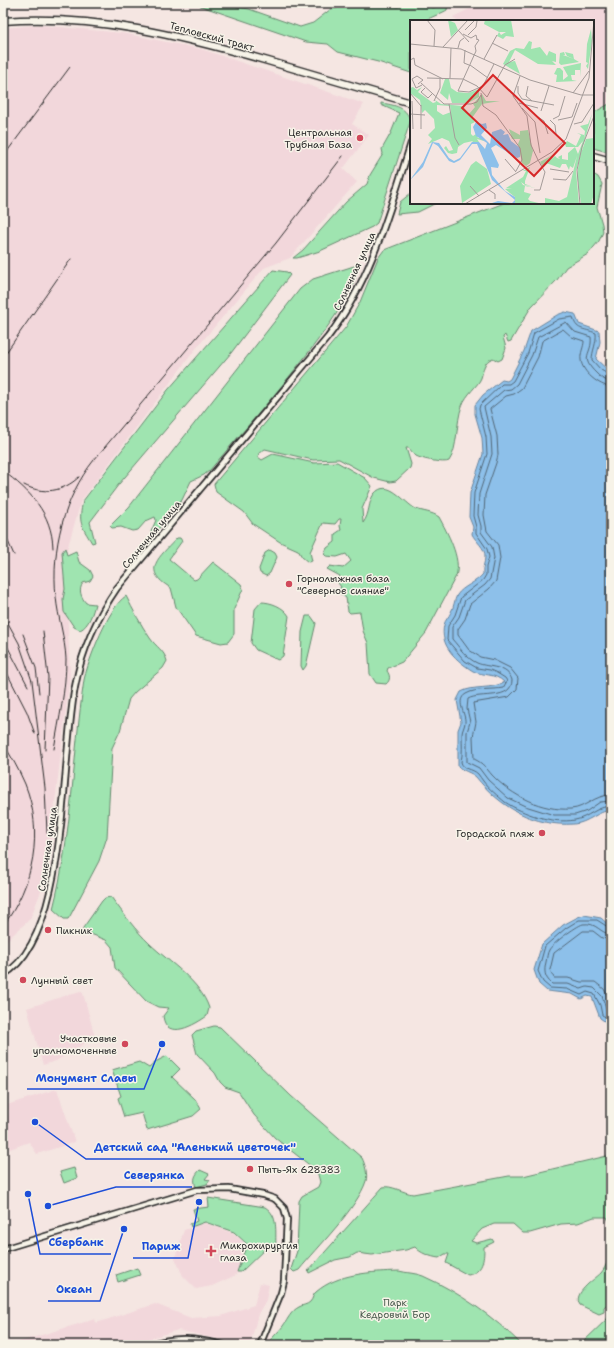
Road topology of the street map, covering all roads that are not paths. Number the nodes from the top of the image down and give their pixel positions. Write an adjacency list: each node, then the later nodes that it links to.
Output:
1 (3, 21): 2 (main road, Тепловский тракт)
2 (410, 103)
3 (410, 146): 6 (street, Солнечная улица)
4 (594, 156): 5 (main road)
5 (611, 161)
6 (3, 975)
7 (3, 1249): 10 (street)
8 (148, 1345): 9 (street)
9 (223, 1345)
10 (260, 1345)

